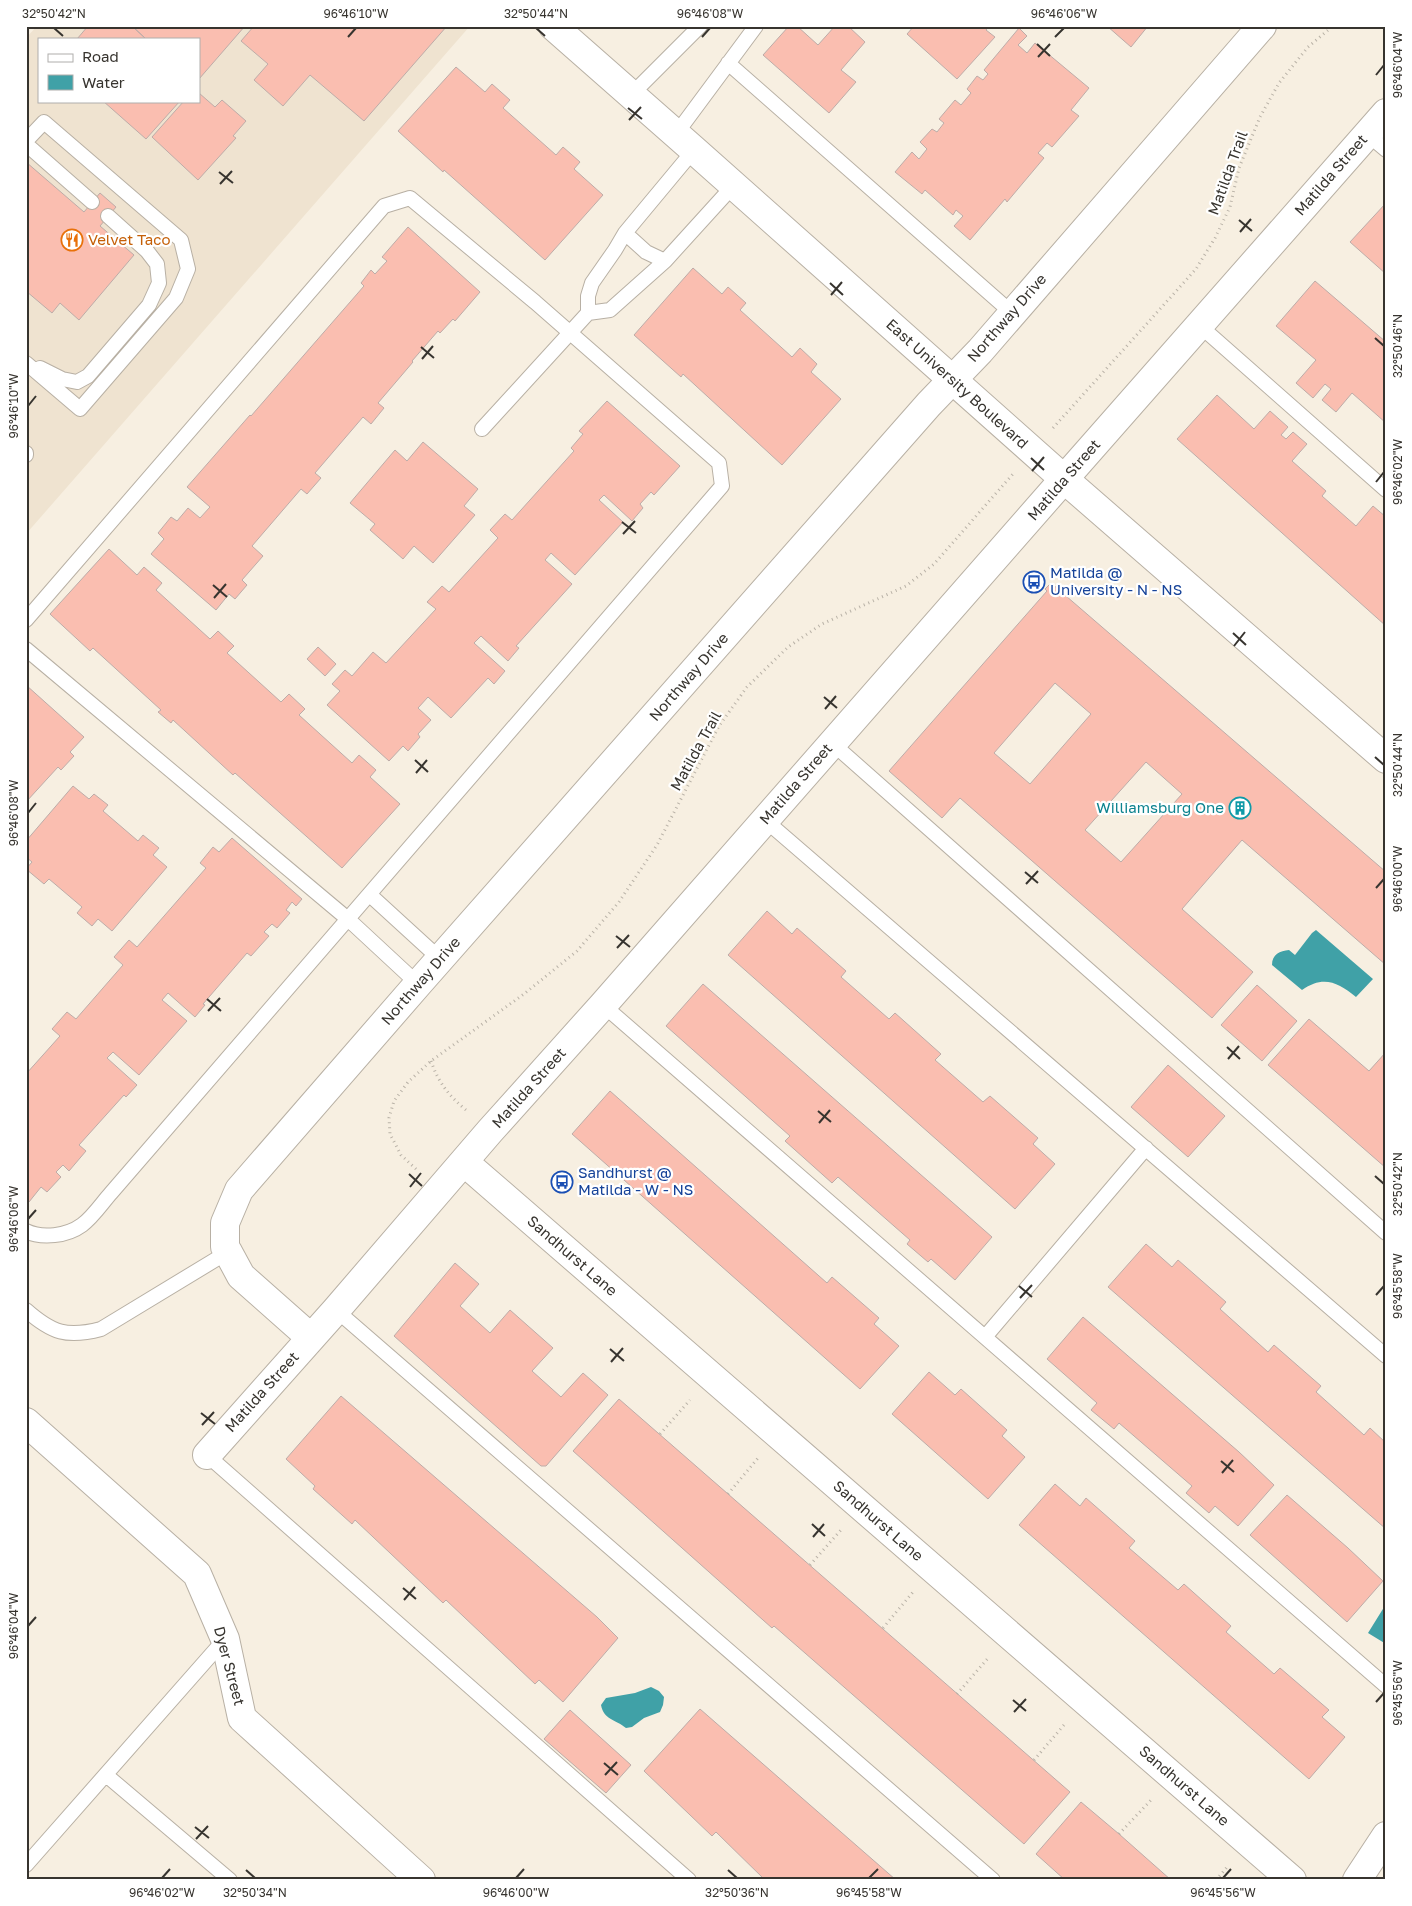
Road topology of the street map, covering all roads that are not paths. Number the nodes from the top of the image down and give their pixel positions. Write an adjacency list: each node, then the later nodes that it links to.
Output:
1 (553, 26): 6 (street, East University Boulevard)
2 (700, 26): 6 (lane)
3 (756, 26): 5 (lane)
4 (1262, 26): 17 (street, Northway Drive)
5 (728, 63): 9 (lane); 17 (lane)
6 (631, 95): 9 (street, East University Boulevard)
7 (1386, 113): 10 (street, Matilda Street)
8 (26, 142): 12 (lane); 20 (lane)
9 (685, 142): 11 (street, East University Boulevard); 14 (lane)
10 (1376, 142): 18 (street, Matilda Street)
11 (734, 185): 15 (lane); 21 (street, East University Boulevard)
12 (92, 202)
13 (108, 216): 20 (lane)
14 (625, 232): 15 (lane); 16 (lane)
15 (665, 261): 16 (lane)
16 (588, 313): 19 (lane)
17 (1012, 313): 21 (street, Northway Drive)
18 (1199, 325): 23 (street, Matilda Street); 24 (lane)
19 (569, 332): 22 (lane); 25 (lane); 30 (lane)
20 (26, 362)
21 (952, 380): 23 (street, East University Boulevard); 32 (street, Northway Drive)
22 (482, 429)
23 (1064, 479): 27 (street, Matilda Street); 28 (street, East University Boulevard)
24 (1386, 490)
25 (26, 620)
26 (26, 649): 31 (lane)
27 (832, 743): 29 (street, Matilda Street); 38 (lane)
28 (1386, 759)
29 (766, 820): 34 (street, Matilda Street); 35 (lane)
30 (370, 895): 31 (lane); 32 (lane)
31 (349, 920): 33 (lane); 37 (lane)
32 (440, 959): 33 (street, Northway Drive)
33 (418, 984): 39 (street, Northway Drive)
34 (604, 1005): 36 (street, Matilda Street); 42 (lane)
35 (1146, 1148): 42 (lane); 44 (lane)
36 (464, 1162): 41 (street, Matilda Street); 56 (street, Sandhurst Lane)
37 (26, 1231)
38 (1386, 1233)
39 (228, 1252): 40 (lane); 43 (street, Northway Drive)
40 (26, 1310)
41 (336, 1310): 43 (street, Matilda Street); 55 (lane)
42 (984, 1337): 48 (lane)
43 (311, 1338): 46 (street, Matilda Street)
44 (1386, 1356)
45 (26, 1422): 47 (street, Dyer Street)
46 (207, 1454): 54 (lane)
47 (225, 1639): 49 (lane); 53 (street, Dyer Street)
48 (1386, 1686)
49 (106, 1776): 51 (lane); 52 (lane)
50 (1386, 1836): 57 (street)
51 (26, 1865)
52 (230, 1880)
53 (421, 1880)
54 (689, 1880)
55 (993, 1880)
56 (1292, 1880)
57 (1357, 1880)

